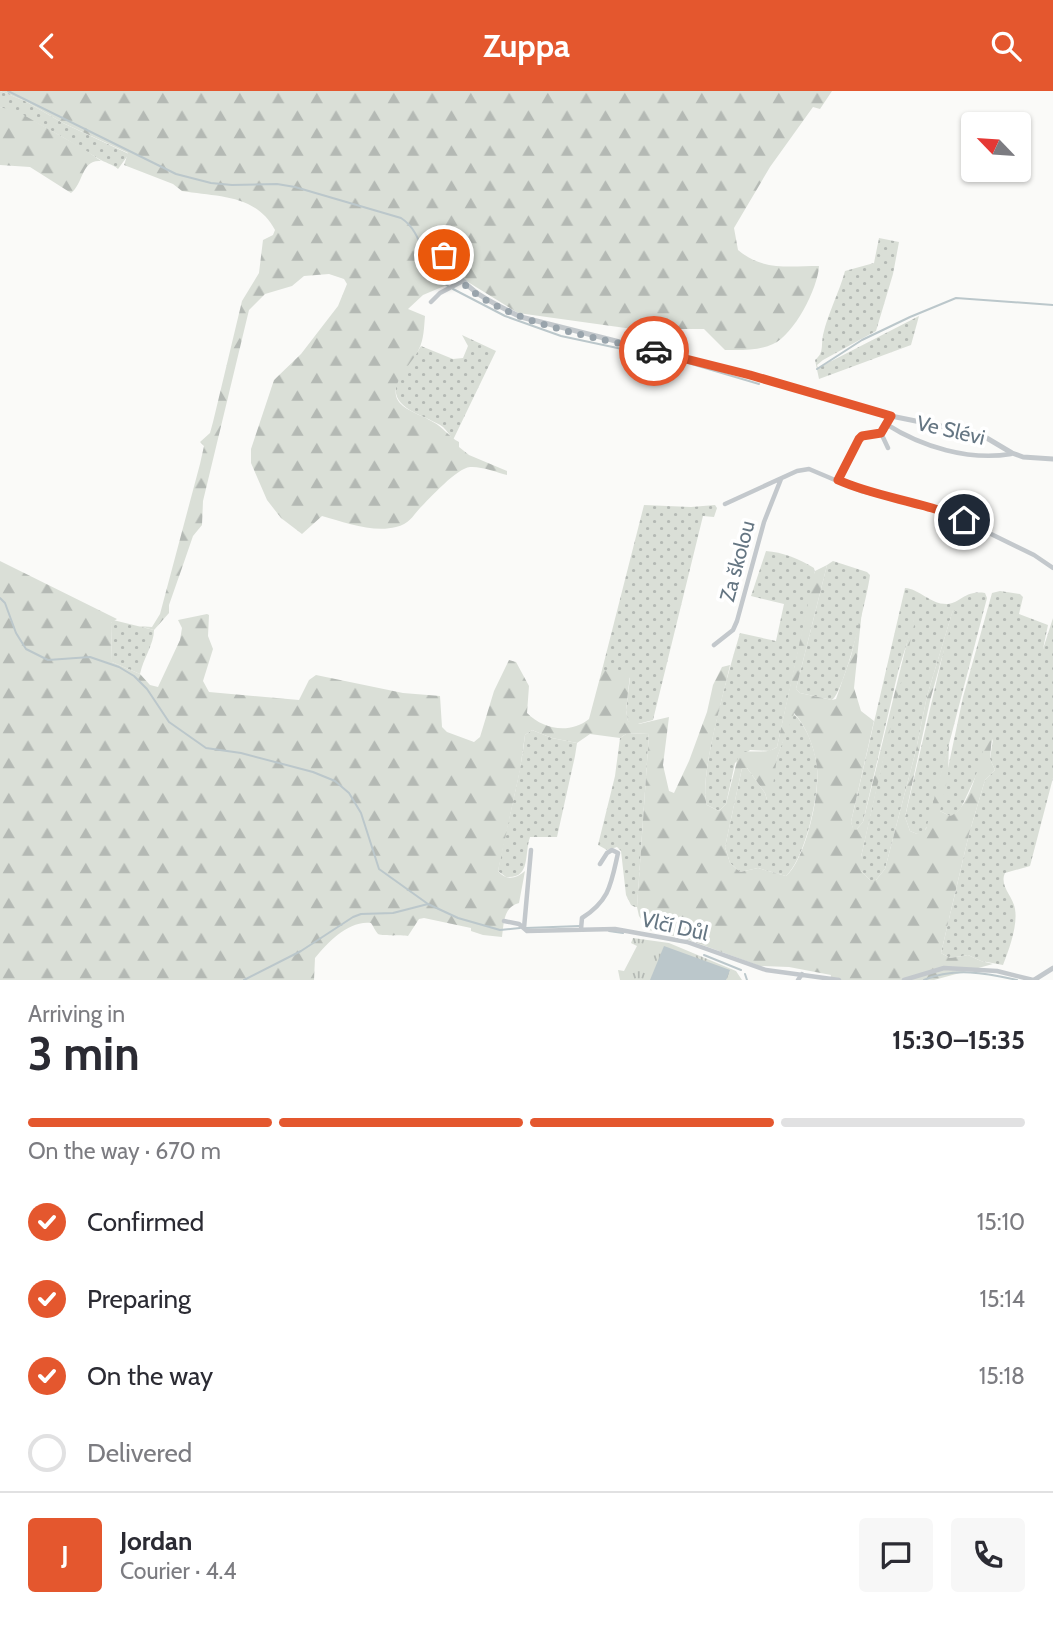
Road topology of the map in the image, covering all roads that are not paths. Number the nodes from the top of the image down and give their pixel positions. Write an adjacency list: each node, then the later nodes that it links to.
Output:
1 (444, 255): 2 (street)
2 (461, 282): 3 (street); 4 (street)
3 (431, 302)
4 (891, 416): 5 (street); 8 (street)
5 (886, 424): 6 (street); 8 (street, Ve Slévi)
6 (881, 433): 7 (street); 11 (street)
7 (888, 448)
8 (1012, 453): 9 (street)
9 (1053, 459)
10 (781, 478): 11 (street, Za školou); 12 (street, Za školou); 14 (street, Za školou)
11 (838, 480): 13 (street, Za školou)
12 (725, 504)
13 (1053, 568)
14 (714, 645)
15 (531, 850): 18 (street)
16 (600, 864): 19 (street)
17 (504, 921): 18 (street, Vlčí Důl)
18 (524, 929): 19 (street, Vlčí Důl)
19 (581, 929): 21 (street, Vlčí Důl)
20 (1053, 968): 25 (street)
21 (802, 974): 22 (street); 23 (street, Vlčí Důl)
22 (798, 980)
23 (839, 980)
24 (904, 980): 25 (street)
25 (1034, 980)

